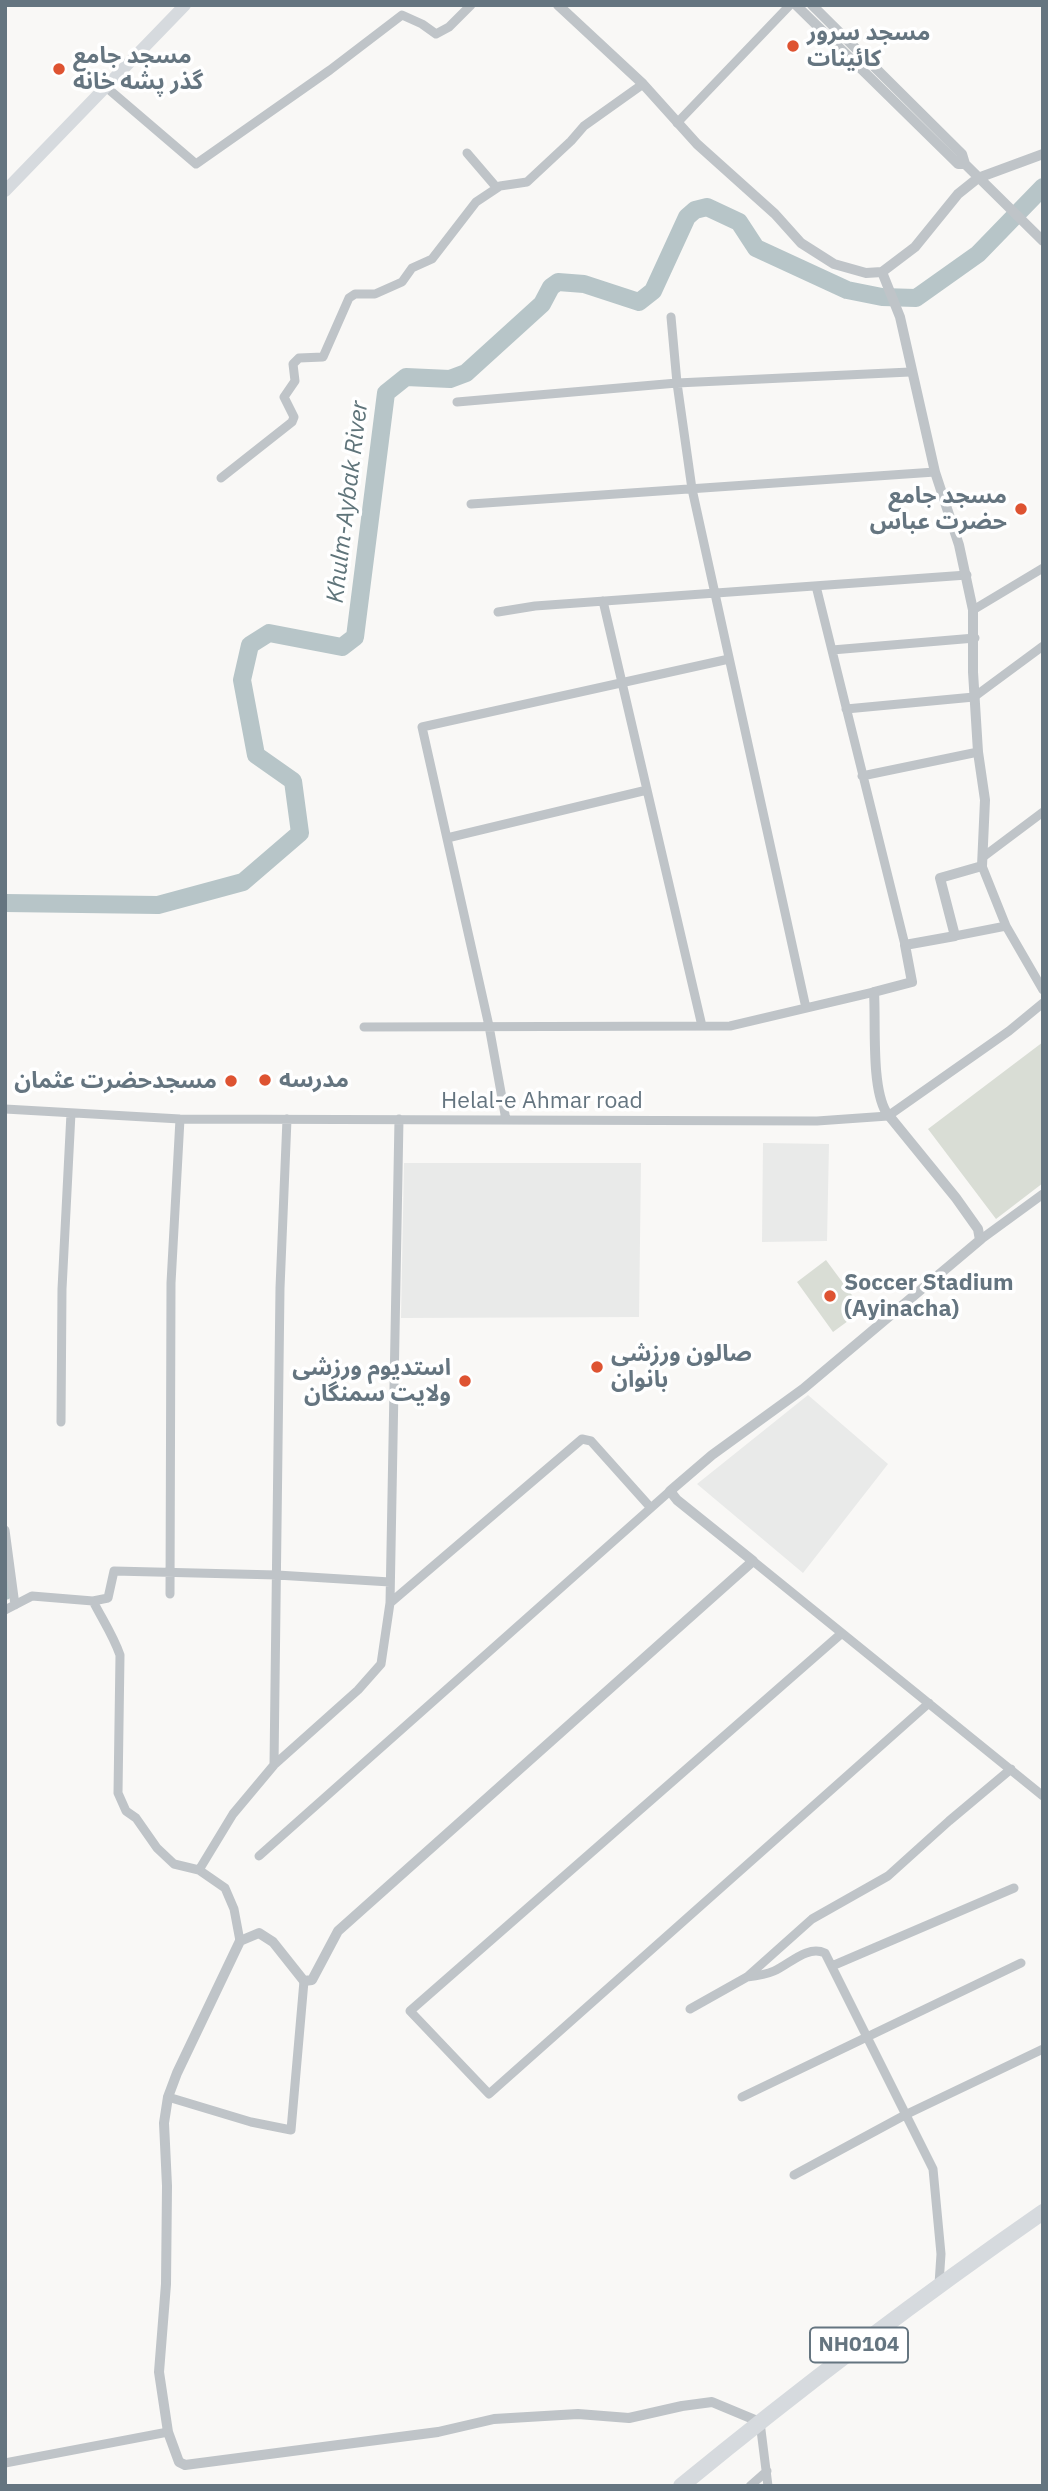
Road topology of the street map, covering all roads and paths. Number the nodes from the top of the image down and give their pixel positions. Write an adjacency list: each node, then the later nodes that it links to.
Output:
1 (185, 5): 9 (main road)
2 (471, 5): 7 (street)
3 (558, 5): 8 (street)
4 (790, 5): 10 (street)
5 (796, 5): 13 (street)
6 (812, 5): 13 (street)
7 (401, 10): 9 (street)
8 (643, 84): 10 (street); 15 (street)
9 (106, 86): 16 (main road)
10 (677, 123): 18 (street)
11 (467, 153): 15 (street)
12 (1043, 154): 14 (street)
13 (965, 164): 14 (street)
14 (978, 178): 17 (street); 18 (street)
15 (497, 188): 24 (street)
16 (5, 191)
17 (1043, 240)
18 (882, 272): 20 (street)
19 (671, 317): 21 (street)
20 (911, 372): 21 (street); 23 (street)
21 (677, 383): 22 (street); 25 (street)
22 (457, 402)
23 (934, 472): 25 (street); 28 (street)
24 (221, 478)
25 (692, 489): 26 (street); 30 (street)
26 (471, 504)
27 (1043, 568): 32 (street)
28 (967, 575): 29 (street); 32 (street)
29 (816, 586): 30 (street); 36 (street)
30 (714, 593): 31 (street); 37 (street)
31 (603, 601): 33 (street); 38 (street)
32 (973, 610): 34 (street)
33 (498, 612)
34 (975, 638): 36 (street); 39 (street)
35 (1043, 646): 39 (street)
36 (831, 650): 40 (street)
37 (729, 659): 38 (street); 53 (street)
38 (622, 683): 43 (street); 45 (street)
39 (974, 697): 40 (street); 41 (street)
40 (846, 709): 42 (street)
41 (978, 752): 42 (street); 46 (street)
42 (862, 776): 49 (street)
43 (647, 790): 45 (street); 55 (street)
44 (1043, 812): 46 (street)
45 (447, 838): 54 (street)
46 (983, 862): 47 (street); 48 (street)
47 (1006, 926): 48 (street); 50 (street)
48 (955, 936): 49 (street)
49 (905, 945): 51 (street)
50 (1043, 990)
51 (874, 992): 53 (street); 59 (street)
52 (1043, 1003): 59 (street)
53 (806, 1008): 55 (street)
54 (489, 1026): 55 (street); 56 (street); 63 (street)
55 (702, 1026)
56 (364, 1027)
57 (5, 1110): 58 (street, Helal-e Ahmar road)
58 (71, 1113): 60 (street, Helal-e Ahmar road); 66 (street)
59 (888, 1116): 63 (street, Helal-e Ahmar road); 65 (street)
60 (180, 1119): 61 (street, Helal-e Ahmar road); 71 (street)
61 (287, 1119): 62 (street, Helal-e Ahmar road); 72 (street)
62 (399, 1119): 63 (street, Helal-e Ahmar road); 73 (street)
63 (506, 1120)
64 (1043, 1194): 65 (street)
65 (980, 1240): 67 (street)
66 (61, 1422)
67 (670, 1491): 68 (street); 70 (street)
68 (651, 1508): 76 (street); 84 (street)
69 (5, 1530): 77 (street)
70 (752, 1561): 79 (street); 91 (street)
71 (171, 1573): 72 (street); 74 (street); 75 (street)
72 (277, 1575): 73 (street); 81 (street)
73 (390, 1582): 76 (street)
74 (170, 1594)
75 (93, 1601): 77 (street); 85 (street)
76 (390, 1603): 81 (street)
77 (15, 1605): 78 (street)
78 (5, 1610)
79 (842, 1633): 80 (street); 80 (street)
80 (929, 1703): 82 (street)
81 (274, 1765): 85 (street)
82 (1011, 1769): 83 (street); 90 (street)
83 (1040, 1789)
84 (259, 1856)
85 (199, 1870): 87 (street)
86 (1014, 1888): 89 (street)
87 (240, 1941): 91 (street); 95 (street)
88 (1021, 1963): 93 (street)
89 (832, 1966): 90 (street); 93 (street)
90 (747, 1977): 92 (street)
91 (304, 1981): 95 (street)
92 (690, 2009)
93 (865, 2036): 96 (street); 97 (street)
94 (1043, 2049): 97 (street)
95 (168, 2097): 102 (street)
96 (742, 2097)
97 (905, 2115): 98 (street); 100 (street)
98 (794, 2175)
99 (1043, 2212): 100 (highway, NH0104)
100 (939, 2284): 101 (highway, NH0104)
101 (760, 2422): 102 (street); 104 (street); 105 (highway, NH0104)
102 (168, 2432): 103 (street)
103 (5, 2463)
104 (767, 2471): 106 (street); 107 (street)
105 (681, 2486)
106 (750, 2486)
107 (768, 2486)

